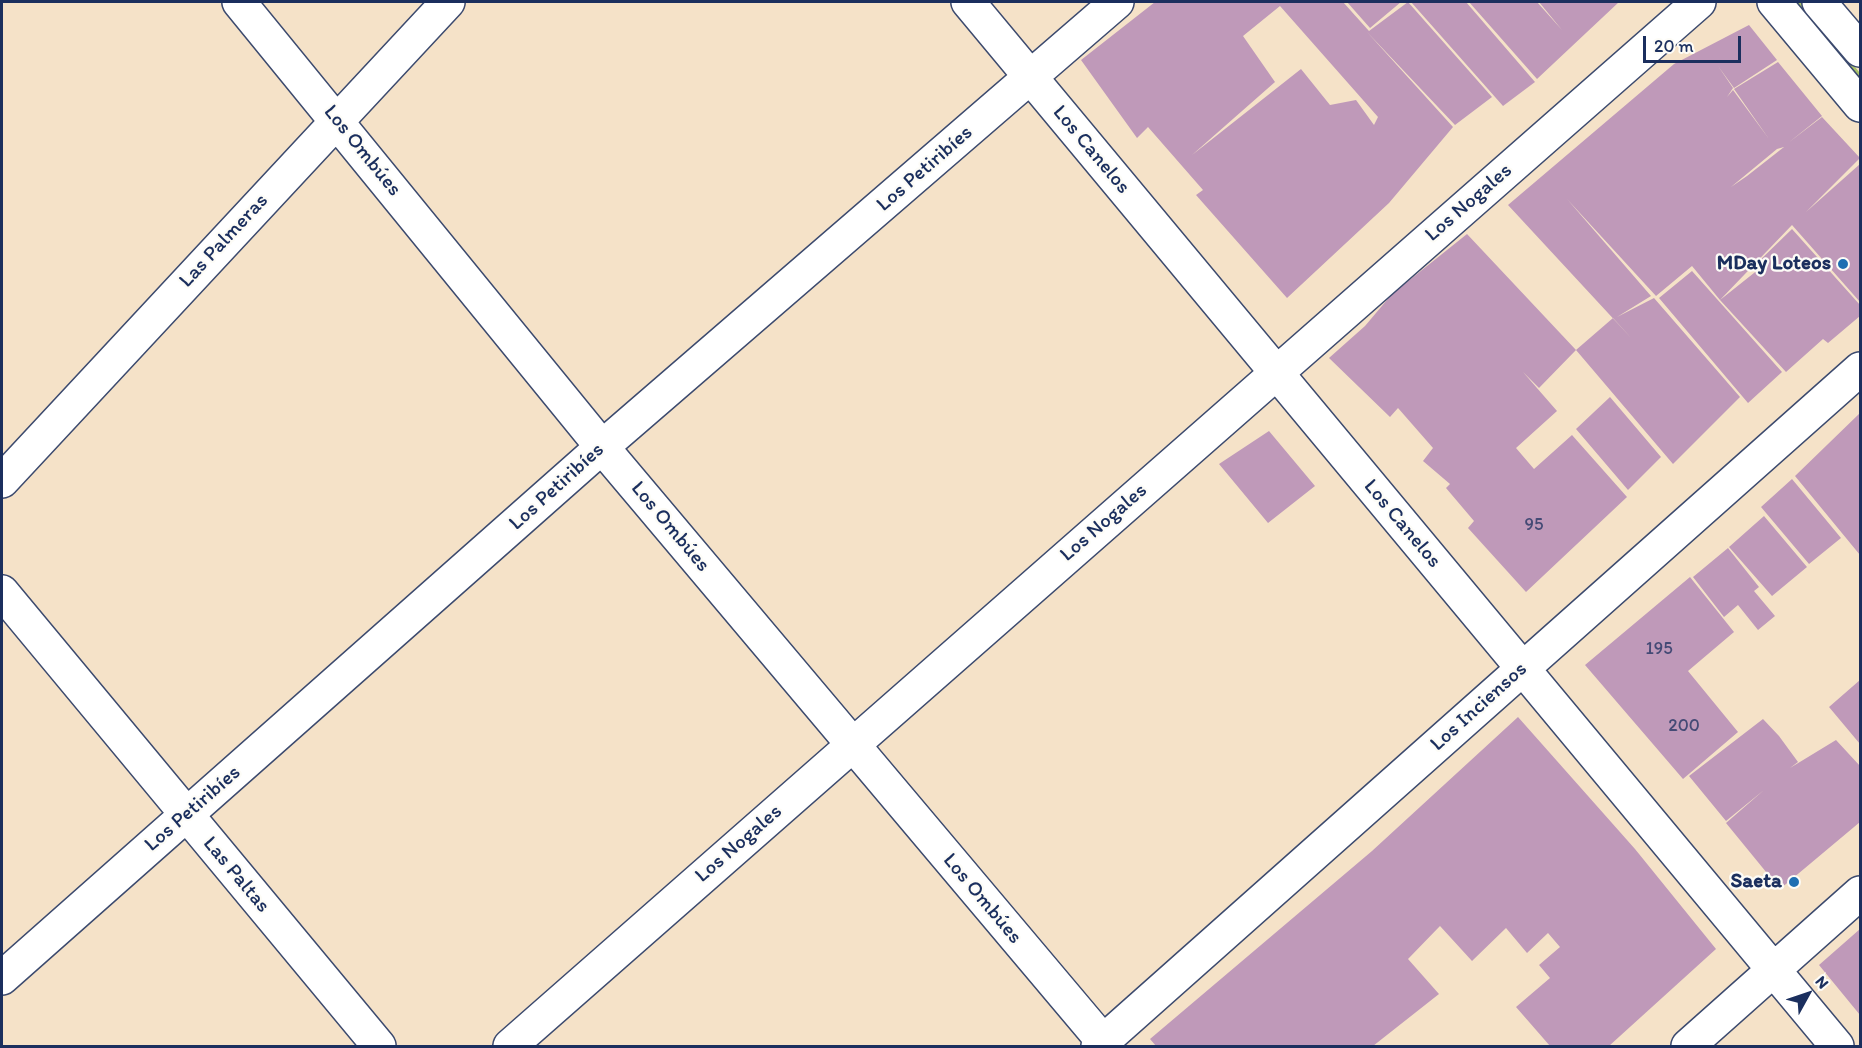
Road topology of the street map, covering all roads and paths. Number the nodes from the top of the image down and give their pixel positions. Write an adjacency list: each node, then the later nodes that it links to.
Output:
1 (239, 2): 11 (street, Los Ombúes)
2 (448, 2): 11 (street, Las Palmeras)
3 (968, 2): 9 (street, Los Canelos)
4 (1117, 2): 9 (street, Los Petiribíes)
5 (1699, 2): 13 (street, Los Nogales)
6 (1774, 2): 10 (street)
7 (1819, 2): 8 (street)
8 (1860, 50)
9 (1031, 78): 13 (street, Los Canelos); 14 (street, Los Petiribíes)
10 (1860, 105)
11 (337, 120): 14 (street, Los Ombúes); 15 (street, Las Palmeras)
12 (1860, 369): 17 (street, Los Inciensos)
13 (1276, 372): 17 (street, Los Canelos); 18 (street, Los Nogales)
14 (602, 447): 18 (street, Los Ombúes); 19 (street, Los Petiribíes)
15 (2, 481)
16 (2, 592): 19 (street, Las Paltas)
17 (1522, 668): 21 (street, Los Canelos); 23 (street, Los Inciensos)
18 (852, 744): 23 (street, Los Ombúes); 25 (street, Los Nogales)
19 (186, 816): 22 (street, Los Petiribíes); 24 (street, Las Paltas)
20 (1860, 893): 21 (street)
21 (1774, 971): 26 (street); 27 (street, Los Canelos)
22 (2, 978)
23 (1103, 1045)
24 (379, 1047)
25 (510, 1047)
26 (1688, 1047)
27 (1837, 1047)

